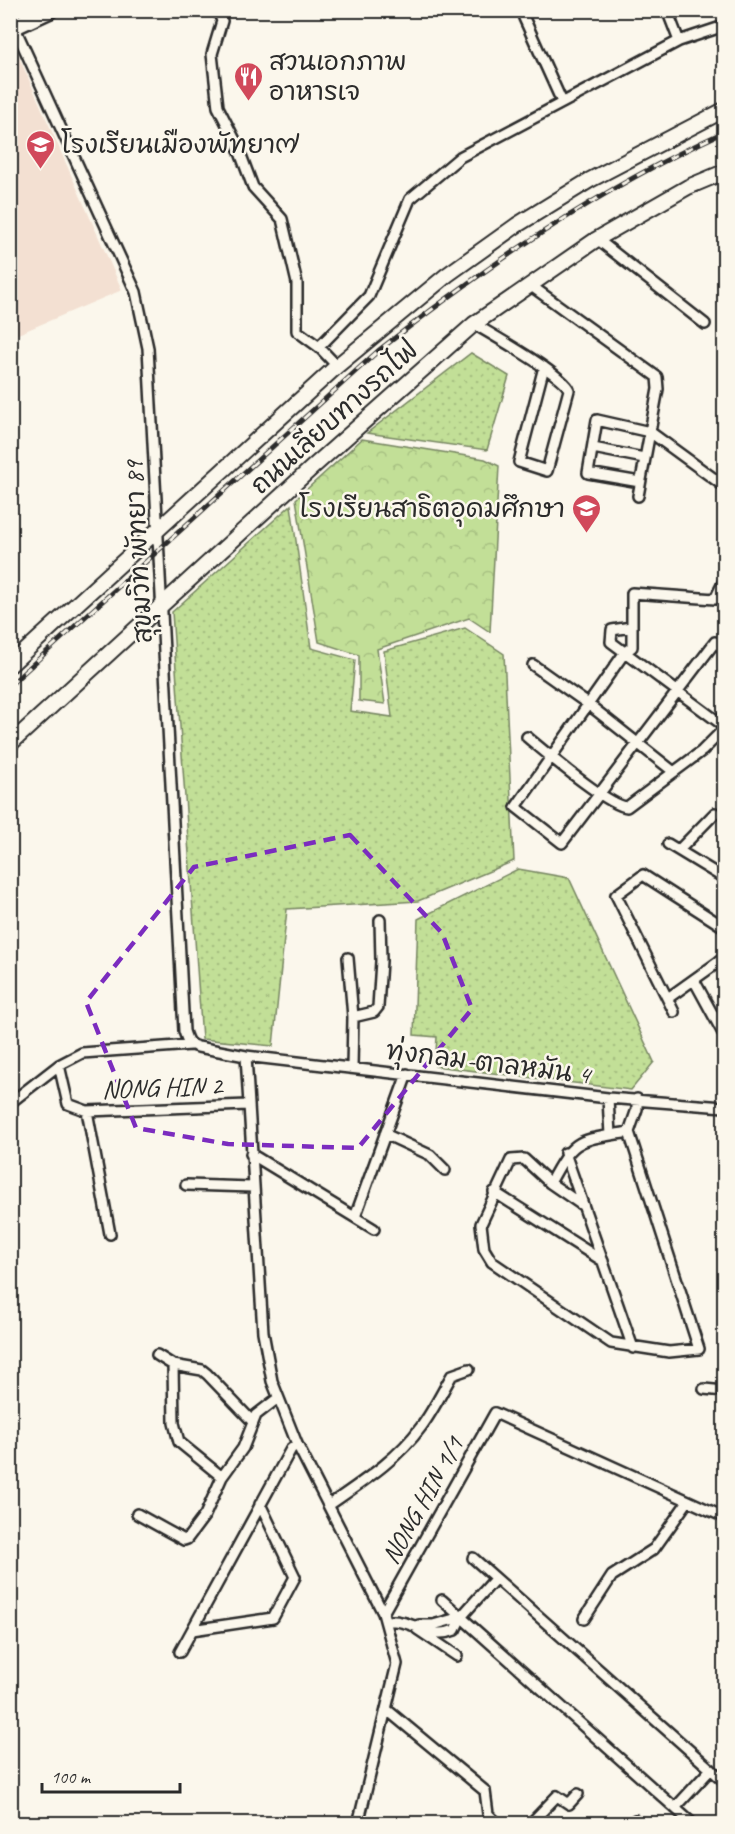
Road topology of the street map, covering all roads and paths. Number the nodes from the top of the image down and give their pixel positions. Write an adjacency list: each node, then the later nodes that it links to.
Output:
1 (49, 10): 6 (highway)
2 (218, 10): 15 (street)
3 (667, 10): 7 (street)
4 (524, 18): 8 (street)
5 (724, 26): 7 (street)
6 (12, 27): 24 (street, สุขุมวิท พัทยา 89)
7 (679, 41): 8 (street)
8 (562, 102): 15 (street)
9 (724, 110): 16 (street, ถนนเลียบทางรถไฟ)
10 (724, 172): 11 (street, ถนนเลียบทางรถไฟ)
11 (597, 239): 12 (street, ถนนเลียบทางรถไฟ); 14 (street)
12 (530, 285): 13 (street, ถนนเลียบทางรถไฟ); 18 (street)
13 (474, 324): 17 (street); 26 (street, ถนนเลียบทางรถไฟ)
14 (705, 324)
15 (319, 346): 16 (street)
16 (337, 366): 24 (street, ถนนเลียบทางรถไฟ)
17 (544, 367): 17 (street)
18 (650, 432): 19 (street); 20 (street); 22 (street)
19 (593, 448): 20 (street); 21 (street)
20 (644, 458): 21 (street)
21 (640, 482): 23 (street)
22 (724, 486)
23 (638, 496)
24 (157, 531): 26 (street, สุขุมวิท พัทยา 89); 30 (street, ถนนเลียบทางรถไฟ)
25 (724, 581): 27 (street)
26 (163, 605): 37 (street, ถนนเลียบทางรถไฟ); 54 (street, สุขุมวิท พัทยา 89)
27 (631, 627): 29 (street); 29 (street)
28 (724, 649): 32 (street)
29 (625, 652): 32 (street); 33 (street)
30 (10, 665)
31 (533, 665): 33 (street)
32 (677, 690): 34 (street); 36 (street)
33 (588, 704): 36 (street); 38 (street)
34 (724, 728): 39 (street)
35 (527, 737): 38 (street)
36 (638, 742): 39 (street); 40 (street)
37 (10, 744)
38 (550, 757): 40 (street); 40 (street)
39 (674, 772): 40 (street)
40 (601, 793)
41 (715, 813): 43 (street)
42 (668, 844): 43 (street)
43 (679, 850): 44 (street)
44 (724, 878)
45 (380, 920): 52 (street)
46 (724, 927): 50 (street)
47 (348, 958): 52 (street)
48 (724, 958): 49 (street)
49 (694, 980): 50 (street); 53 (street)
50 (668, 998): 51 (street)
51 (675, 1012)
52 (353, 1017): 57 (street)
53 (724, 1035)
54 (191, 1045): 55 (street); 56 (street)
55 (246, 1056): 57 (street, ทุ่งกลม-ตาลหมัน 4); 62 (street)
56 (58, 1065): 61 (street); 64 (street)
57 (352, 1068): 58 (street, ทุ่งกลม-ตาลหมัน 4)
58 (407, 1074): 59 (street, ทุ่งกลม-ตาลหมัน 4); 66 (street)
59 (608, 1098): 60 (street, ทุ่งกลม-ตาลหมัน 4); 67 (street)
60 (637, 1099): 63 (street, ทุ่งกลม-ตาลหมัน 4); 65 (street)
61 (10, 1103)
62 (248, 1105): 64 (street, NONG HIN 2); 69 (street)
63 (724, 1107)
64 (82, 1110): 78 (street)
65 (629, 1132): 67 (street); 80 (street)
66 (385, 1134): 70 (street); 76 (street)
67 (610, 1136): 68 (street)
68 (566, 1153): 71 (street); 75 (street)
69 (251, 1154): 73 (street); 76 (street)
70 (445, 1170)
71 (550, 1183): 74 (street); 75 (street)
72 (186, 1185): 73 (street)
73 (253, 1187): 86 (street)
74 (494, 1192): 79 (street); 80 (street)
75 (582, 1205): 79 (street)
76 (355, 1217): 77 (street)
77 (374, 1229)
78 (110, 1234)
79 (603, 1261): 80 (street)
80 (633, 1348)
81 (157, 1355): 82 (street)
82 (173, 1365): 87 (street); 89 (street)
83 (469, 1369): 92 (street)
84 (704, 1389): 85 (street)
85 (724, 1391)
86 (278, 1398): 87 (street); 88 (street)
87 (252, 1421): 89 (street)
88 (297, 1444): 91 (street); 92 (street)
89 (222, 1477): 93 (street)
90 (688, 1502): 94 (street); 98 (street, NONG HIN 1/1); 100 (street)
91 (260, 1504): 102 (street); 102 (street)
92 (329, 1505): 98 (street)
93 (137, 1515)
94 (724, 1517)
95 (473, 1558): 96 (street)
96 (495, 1579): 99 (street); 106 (street)
97 (442, 1600): 99 (street)
98 (385, 1617): 101 (street); 105 (street)
99 (461, 1617): 101 (street); 109 (street)
100 (584, 1619)
101 (413, 1624): 104 (street)
102 (192, 1630): 103 (street)
103 (180, 1652)
104 (457, 1656)
105 (386, 1708): 110 (street); 112 (street)
106 (711, 1769): 107 (street); 109 (street)
107 (724, 1781)
108 (578, 1794): 113 (street)
109 (675, 1808): 114 (street)
110 (359, 1820): 111 (street)
111 (369, 1824)
112 (498, 1824)
113 (530, 1824)
114 (693, 1824)

